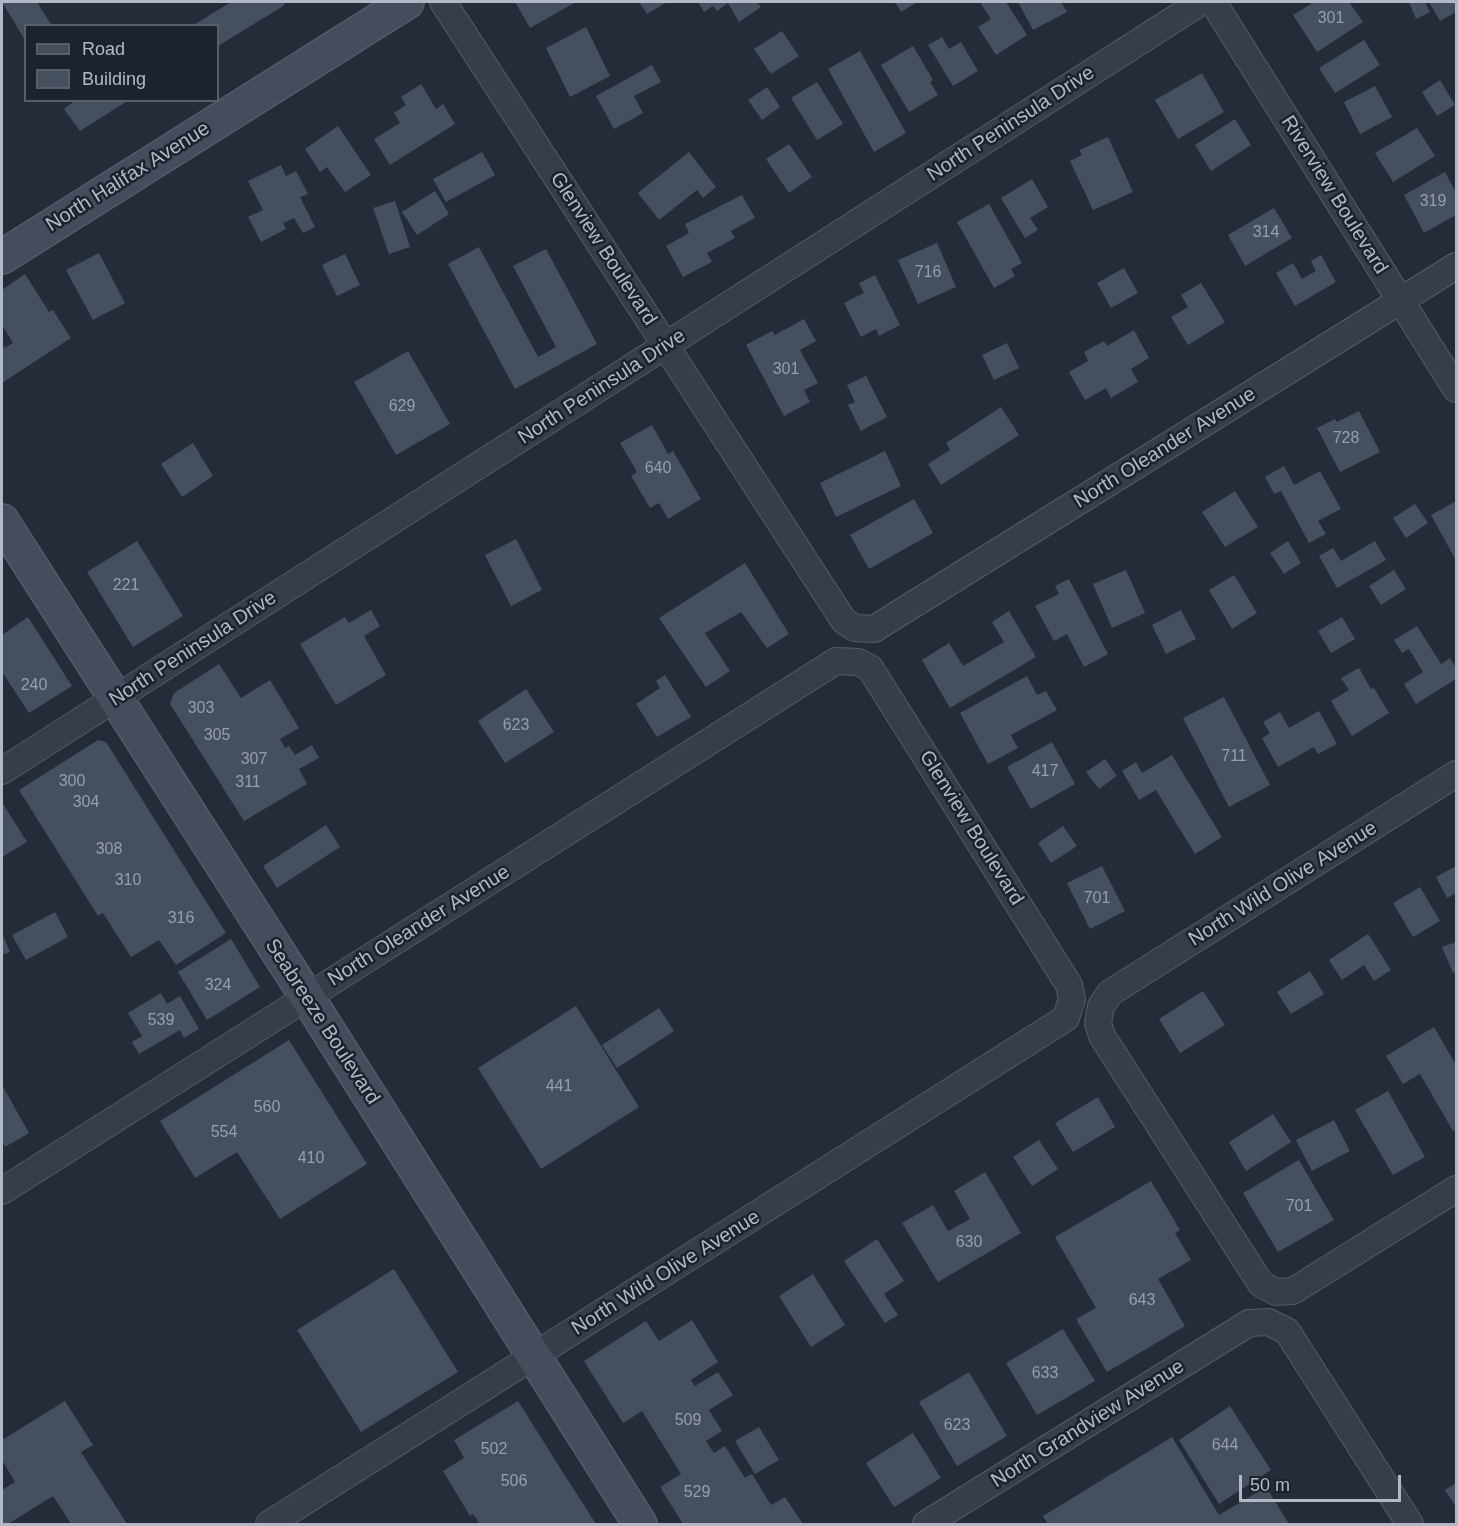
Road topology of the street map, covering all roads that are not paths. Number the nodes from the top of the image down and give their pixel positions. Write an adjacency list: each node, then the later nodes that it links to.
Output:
1 (407, 2): 5 (main road, North Halifax Avenue)
2 (443, 2): 8 (street, Glenview Boulevard)
3 (1201, 2): 8 (street, North Peninsula Drive)
4 (1213, 2): 7 (street, Riverview Boulevard)
5 (2, 257)
6 (1456, 266): 7 (street, North Oleander Avenue)
7 (1400, 301): 9 (street, Riverview Boulevard); 11 (street, North Oleander Avenue)
8 (665, 346): 11 (street, Glenview Boulevard); 13 (street, North Peninsula Drive)
9 (1456, 389)
10 (2, 521): 13 (main road, Seabreeze Boulevard)
11 (874, 629)
12 (837, 661): 16 (street, North Oleander Avenue); 17 (street, Glenview Boulevard)
13 (115, 699): 14 (street, North Peninsula Drive); 16 (main road, Seabreeze Boulevard)
14 (2, 771)
15 (1456, 774): 18 (street, North Wild Olive Avenue)
16 (307, 997): 19 (street, North Oleander Avenue); 20 (main road, Seabreeze Boulevard)
17 (1063, 1021): 20 (street, North Wild Olive Avenue)
18 (1456, 1189)
19 (2, 1191)
20 (535, 1356): 21 (street, North Wild Olive Avenue); 22 (main road, Seabreeze Boulevard)
21 (269, 1524)
22 (640, 1524)
23 (926, 1524): 24 (street, North Grandview Avenue)
24 (1410, 1524)

